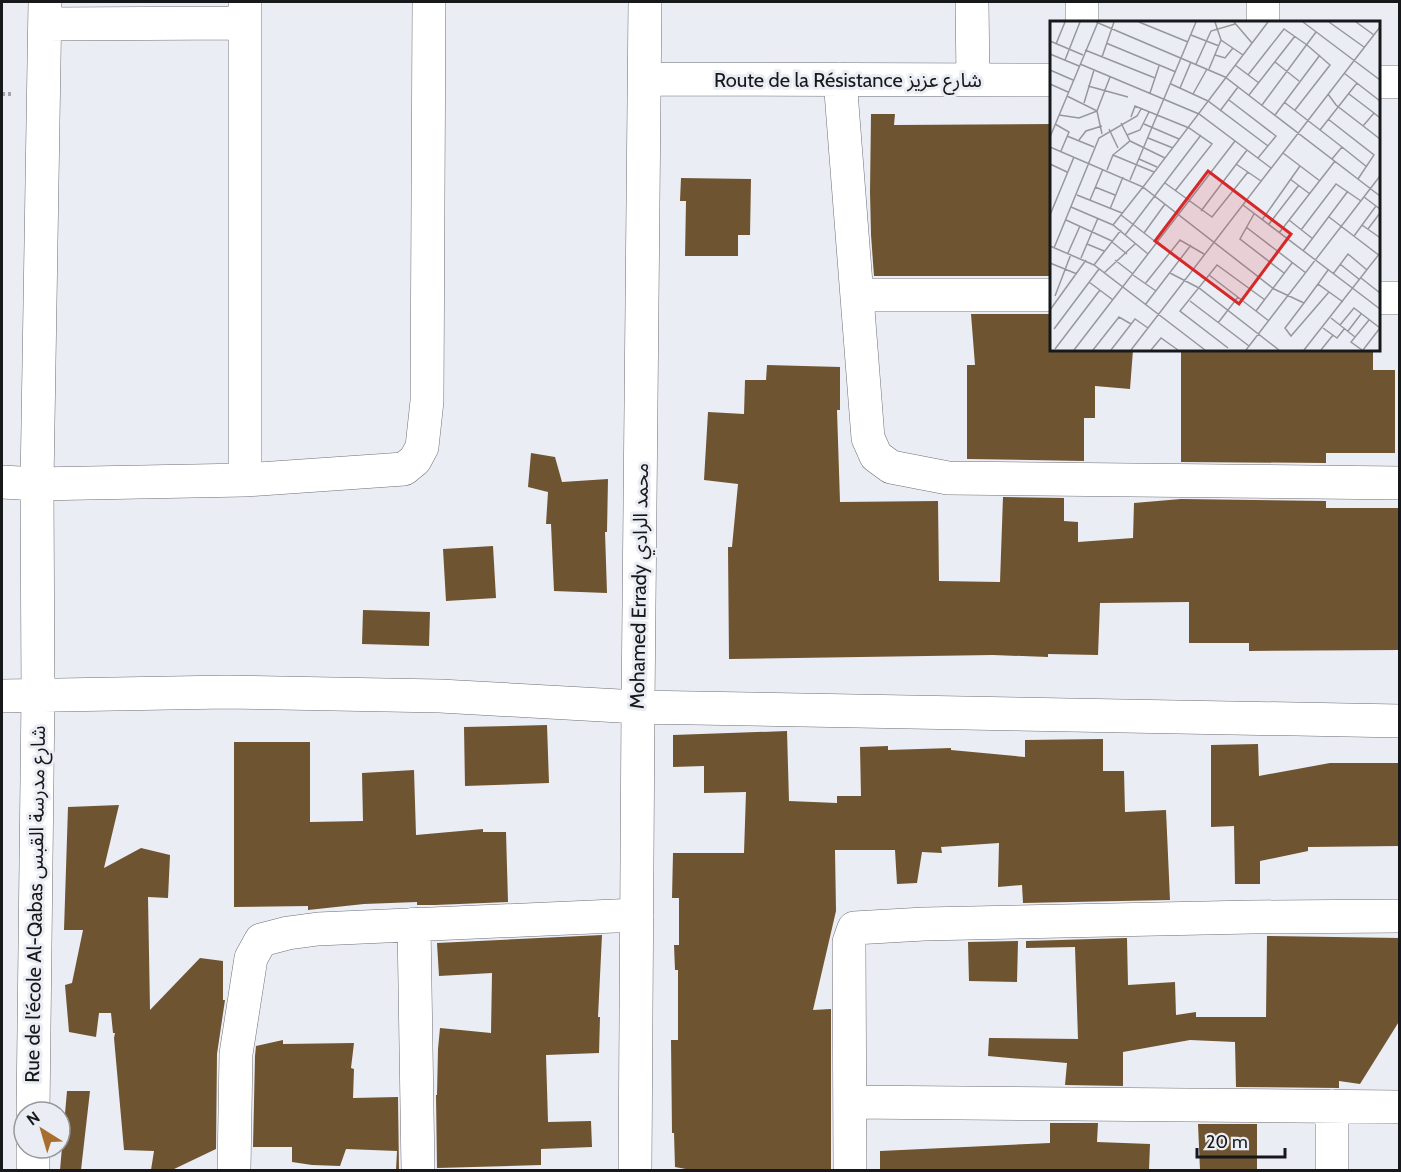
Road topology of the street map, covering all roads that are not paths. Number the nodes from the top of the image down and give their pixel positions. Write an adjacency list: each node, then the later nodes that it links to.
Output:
1 (429, 2): 20 (street)
2 (645, 2): 10 (street, Mohamed Errady محمد الرادي)
3 (972, 2): 12 (street)
4 (1082, 2): 8 (street)
5 (1263, 2): 9 (street)
6 (245, 12): 7 (street); 20 (street)
7 (45, 13): 23 (street, Rue de l'école Al-Qabas شارع مدرسة القبس)
8 (1082, 21)
9 (1263, 21)
10 (645, 79): 11 (street, Route de la Résistance شارع عزيز); 26 (street, Mohamed Errady محمد الرادي)
11 (840, 79): 12 (street, Route de la Résistance شارع عزيز); 16 (street)
12 (973, 80): 13 (street, Route de la Résistance شارع عزيز)
13 (1050, 81)
14 (1380, 82): 15 (street)
15 (1400, 82)
16 (857, 295): 17 (street); 22 (street)
17 (1050, 295)
18 (1380, 298): 19 (street)
19 (1400, 298)
20 (245, 480): 23 (street)
21 (2, 482): 23 (street)
22 (1400, 483)
23 (37, 484): 25 (street, Rue de l'école Al-Qabas شارع مدرسة القبس)
24 (2, 696): 25 (street)
25 (38, 696): 26 (street); 31 (street, Rue de l'école Al-Qabas شارع مدرسة القبس)
26 (638, 707): 27 (street); 28 (street, Mohamed Errady محمد الرادي)
27 (1400, 721)
28 (637, 915): 30 (street); 37 (street, Mohamed Errady محمد الرادي)
29 (1400, 916): 32 (street)
30 (414, 924): 35 (street); 36 (street)
31 (33, 1100)
32 (850, 1102): 33 (street); 38 (street)
33 (1332, 1106): 34 (street); 39 (street)
34 (1400, 1107)
35 (234, 1170)
36 (418, 1170)
37 (635, 1170)
38 (850, 1170)
39 (1332, 1170)

